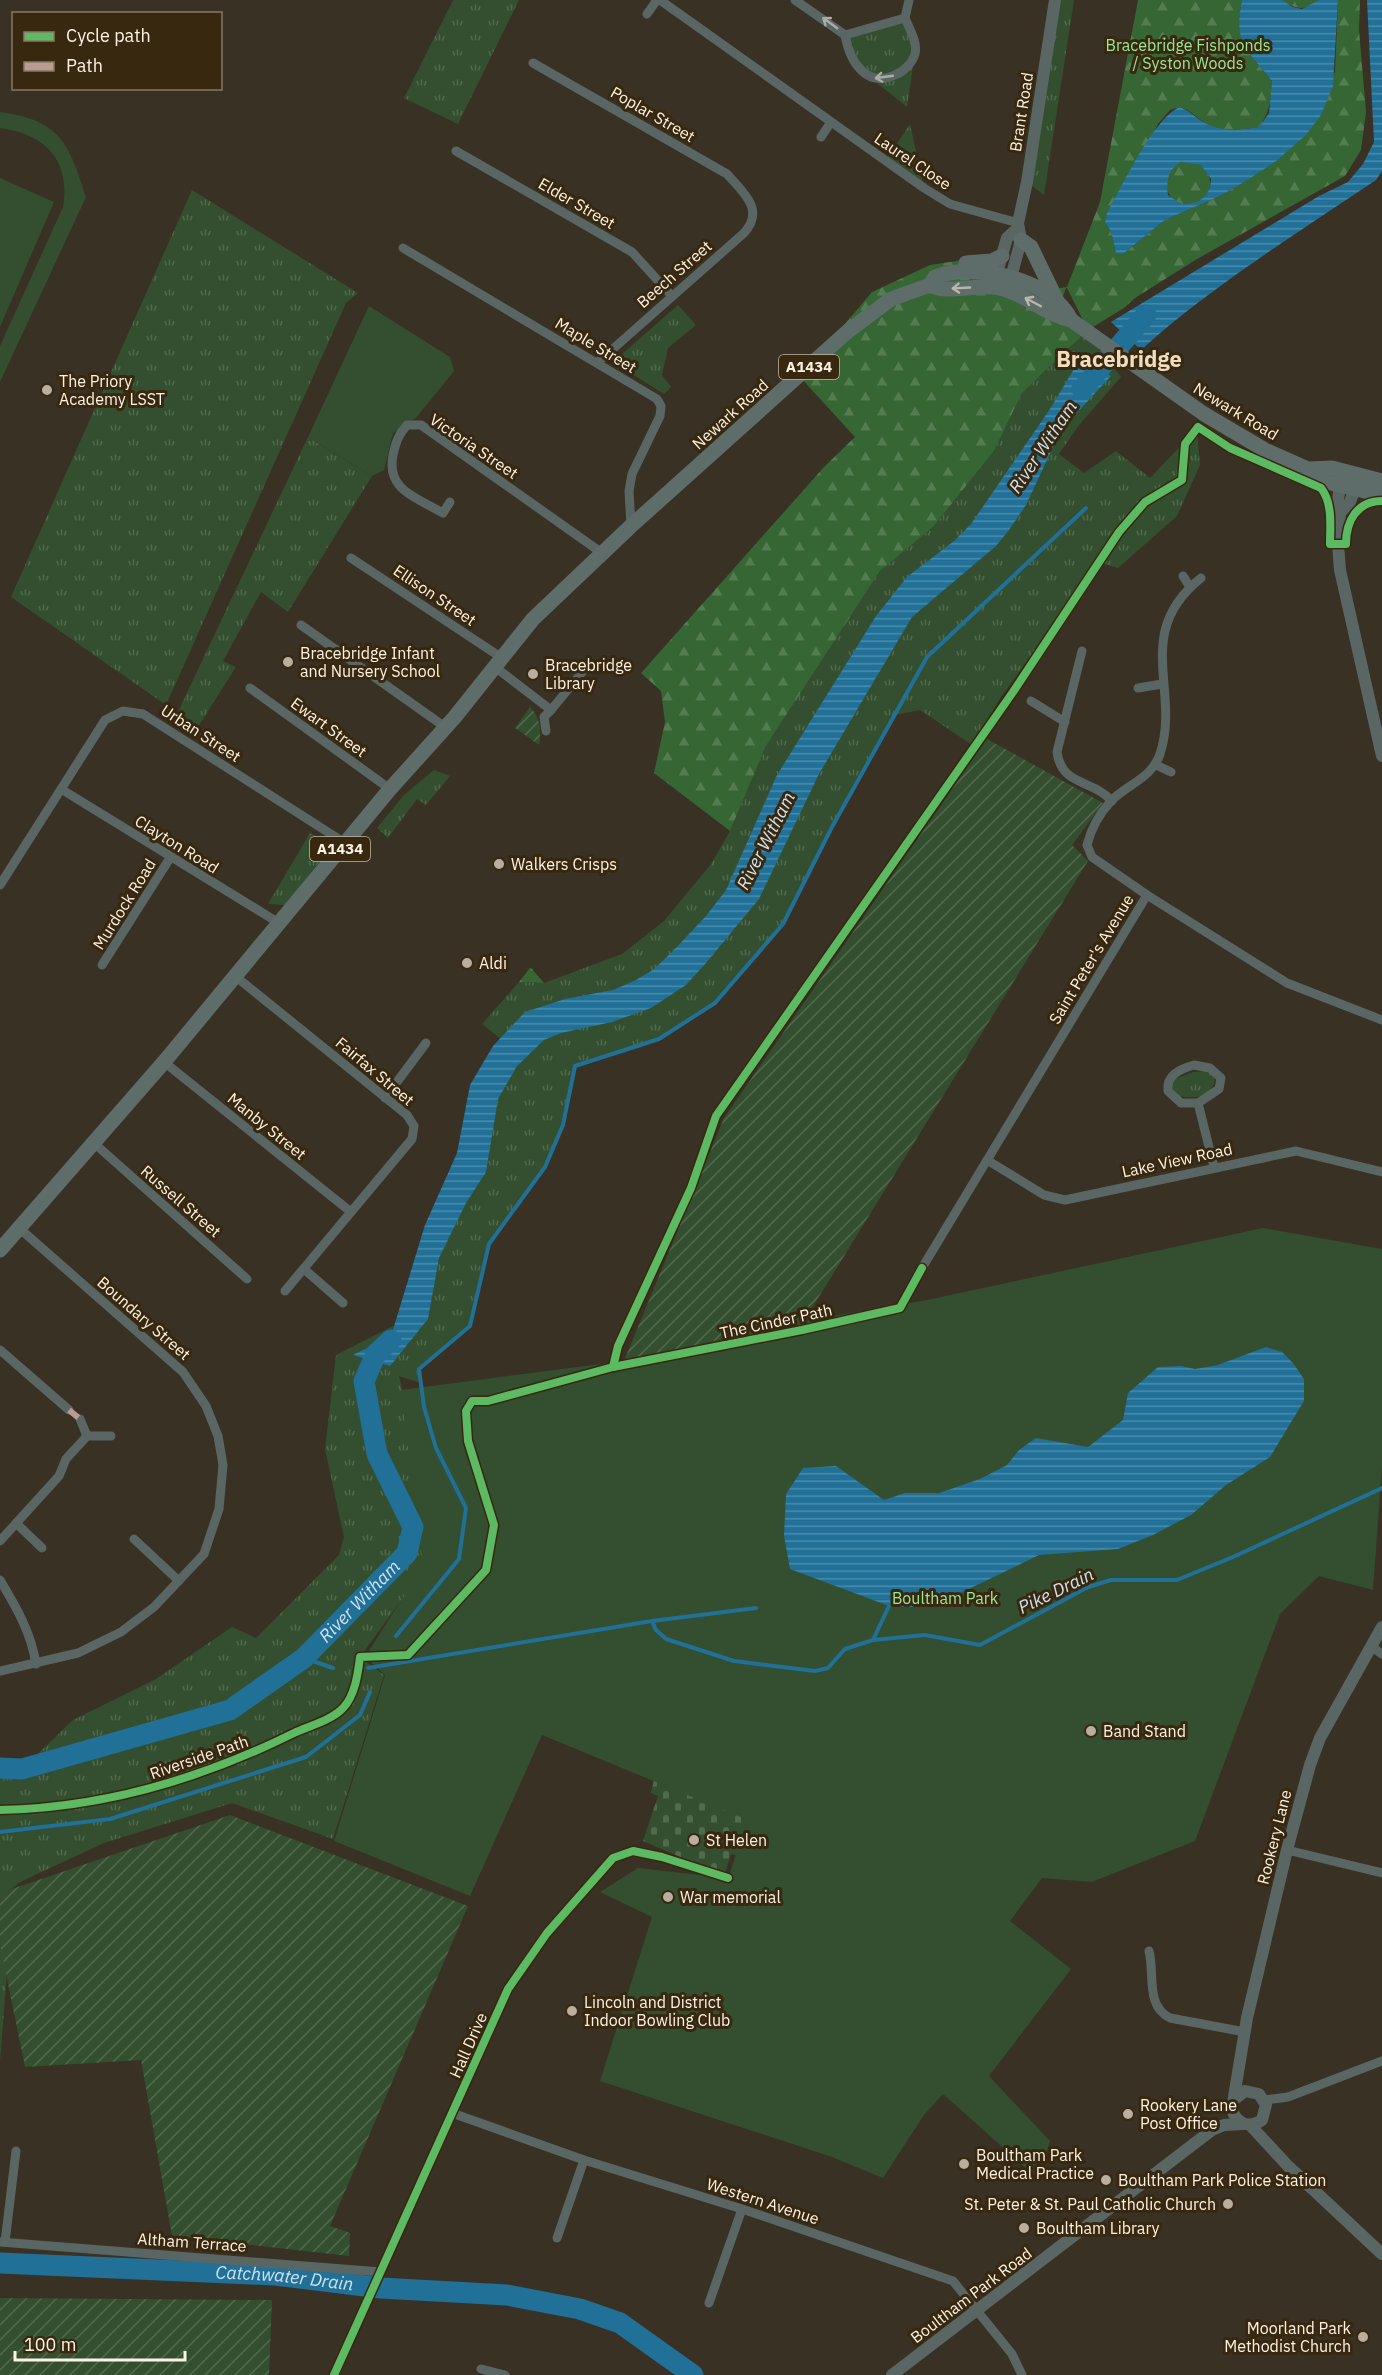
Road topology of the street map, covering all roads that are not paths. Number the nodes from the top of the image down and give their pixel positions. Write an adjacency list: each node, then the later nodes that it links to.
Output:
1 (658, 0): 5 (street, Laurel Close); 9 (street, Laurel Close)
2 (795, 0): 7 (street, one-way to 2)
3 (909, 0): 6 (street)
4 (1055, 0): 13 (street, Brant Road)
5 (647, 14)
6 (905, 18): 7 (street); 7 (street, one-way to 7)
7 (845, 35)
8 (533, 63): 12 (street, Poplar Street)
9 (831, 122): 10 (street); 13 (street, Laurel Close)
10 (820, 136)
11 (456, 151): 19 (street, Elder Street)
12 (751, 201): 19 (street, Beech Street)
13 (1019, 230): 15 (street); 17 (street, Brant Road); 20 (main road)
14 (403, 248): 22 (street, Maple Street)
15 (1002, 256): 16 (main road); 17 (street)
16 (958, 271): 17 (main road, Newark Road / A1434); 18 (main road, Newark Road / A1434)
17 (1002, 282): 18 (main road, Newark Road / A1434, one-way to 18); 20 (main road, Newark Road / A1434); 21 (main road, Newark Road / A1434, one-way to 17)
18 (930, 285): 29 (main road, Newark Road / A1434)
19 (671, 295): 22 (street, Beech Street)
20 (1057, 302): 21 (main road, Newark Road / A1434)
21 (1071, 320): 23 (main road, Newark Road / A1434)
22 (597, 363): 29 (street, Maple Street)
23 (1341, 478): 25 (main road, Newark Road); 28 (street)
24 (1382, 481): 25 (main road, Newark Road)
25 (1357, 482): 26 (main road, Newark Road); 28 (street)
26 (1382, 495)
27 (450, 502): 30 (street, Victoria Street)
28 (1340, 513): 47 (street)
29 (631, 526): 30 (main road, A1434)
30 (602, 553): 37 (main road, A1434)
31 (351, 558): 37 (street, Ellison Street)
32 (1183, 576): 34 (street)
33 (1201, 578): 34 (street)
34 (1190, 587): 39 (street)
35 (301, 625): 45 (street)
36 (1082, 651): 44 (street)
37 (499, 662): 43 (street, Ellison Street); 45 (main road, A1434)
38 (584, 669): 43 (street)
39 (1162, 684): 41 (street); 48 (street)
40 (250, 688): 51 (street, Ewart Street)
41 (1138, 688)
42 (1031, 701): 44 (street)
43 (551, 710): 46 (street)
44 (1065, 722): 52 (street)
45 (445, 727): 51 (main road, A1434)
46 (546, 731)
47 (1382, 756)
48 (1155, 765): 49 (street); 52 (street)
49 (1171, 771)
50 (61, 789): 53 (street, Urban Street); 54 (street, Clayton Road); 55 (street, Urban Street)
51 (390, 789): 53 (main road, A1434)
52 (1112, 801): 56 (street)
53 (345, 843): 57 (main road, A1434)
54 (170, 858): 57 (street, Clayton Road); 58 (street, Murdock Road)
55 (0, 885)
56 (1147, 895): 60 (street, Saint Peter's Avenue); 66 (street, Saint Peter's Avenue)
57 (279, 923): 59 (main road, A1434)
58 (102, 965)
59 (235, 976): 62 (main road, A1434); 63 (street, Fairfax Street)
60 (1382, 1020)
61 (426, 1043): 63 (street)
62 (164, 1062): 65 (main road, A1434); 69 (street, Manby Street)
63 (385, 1098): 69 (street, Fairfax Street)
64 (1198, 1103): 64 (street); 67 (street)
65 (95, 1144): 70 (main road, A1434); 74 (street, Russell Street)
66 (987, 1160): 67 (street, Lake View Road); 72 (street, Saint Peter's Avenue)
67 (1214, 1167): 68 (street, Lake View Road)
68 (1382, 1172)
69 (351, 1212): 73 (street, Fairfax Street)
70 (19, 1228): 71 (main road, A1434); 87 (street, Boundary Street)
71 (0, 1250)
72 (922, 1268)
73 (304, 1269): 75 (street, Fairfax Street); 76 (street)
74 (247, 1279)
75 (285, 1291)
76 (343, 1303)
77 (0, 1350): 78 (street)
78 (69, 1410)
79 (80, 1419): 80 (street)
80 (87, 1436): 81 (street); 82 (street)
81 (111, 1436)
82 (16, 1523): 84 (street); 85 (street)
83 (134, 1539): 87 (street)
84 (0, 1541)
85 (42, 1548)
86 (0, 1580): 90 (street)
87 (179, 1581): 90 (street, Boundary Street)
88 (1382, 1627): 89 (street, Rookery Lane)
89 (1377, 1650): 92 (street, Rookery Lane)
90 (36, 1664): 91 (street, Boundary Street)
91 (0, 1671)
92 (1287, 1850): 93 (street); 96 (street, Rookery Lane)
93 (1382, 1873)
94 (728, 1878): 102 (street, Hall Drive)
95 (1149, 1951): 96 (street)
96 (1245, 2032): 98 (street, Rookery Lane)
97 (1382, 2061): 100 (street)
98 (1241, 2070): 99 (street); 101 (street, Rookery Lane)
99 (1260, 2096): 100 (street); 101 (street); 103 (street)
100 (1288, 2097): 103 (street)
101 (1234, 2103): 103 (street); 104 (street, Boultham Park Road)
102 (452, 2113): 106 (street, Western Avenue); 111 (street, Hall Drive)
103 (1255, 2121): 104 (street); 110 (street)
104 (1212, 2130): 113 (street, Boultham Park Road)
105 (16, 2151): 109 (street)
106 (584, 2160): 107 (street, Western Avenue); 108 (street)
107 (742, 2209): 112 (street); 113 (street, Western Avenue)
108 (557, 2238)
109 (3, 2242): 111 (street, Altham Terrace)
110 (1382, 2254)
111 (379, 2276): 115 (street, Hall Drive)
112 (709, 2302)
113 (977, 2311): 117 (street, Boultham Park Road); 118 (street, Western Avenue)
114 (481, 2369): 116 (street)
115 (334, 2375)
116 (506, 2375)
117 (892, 2375)
118 (1022, 2375)

